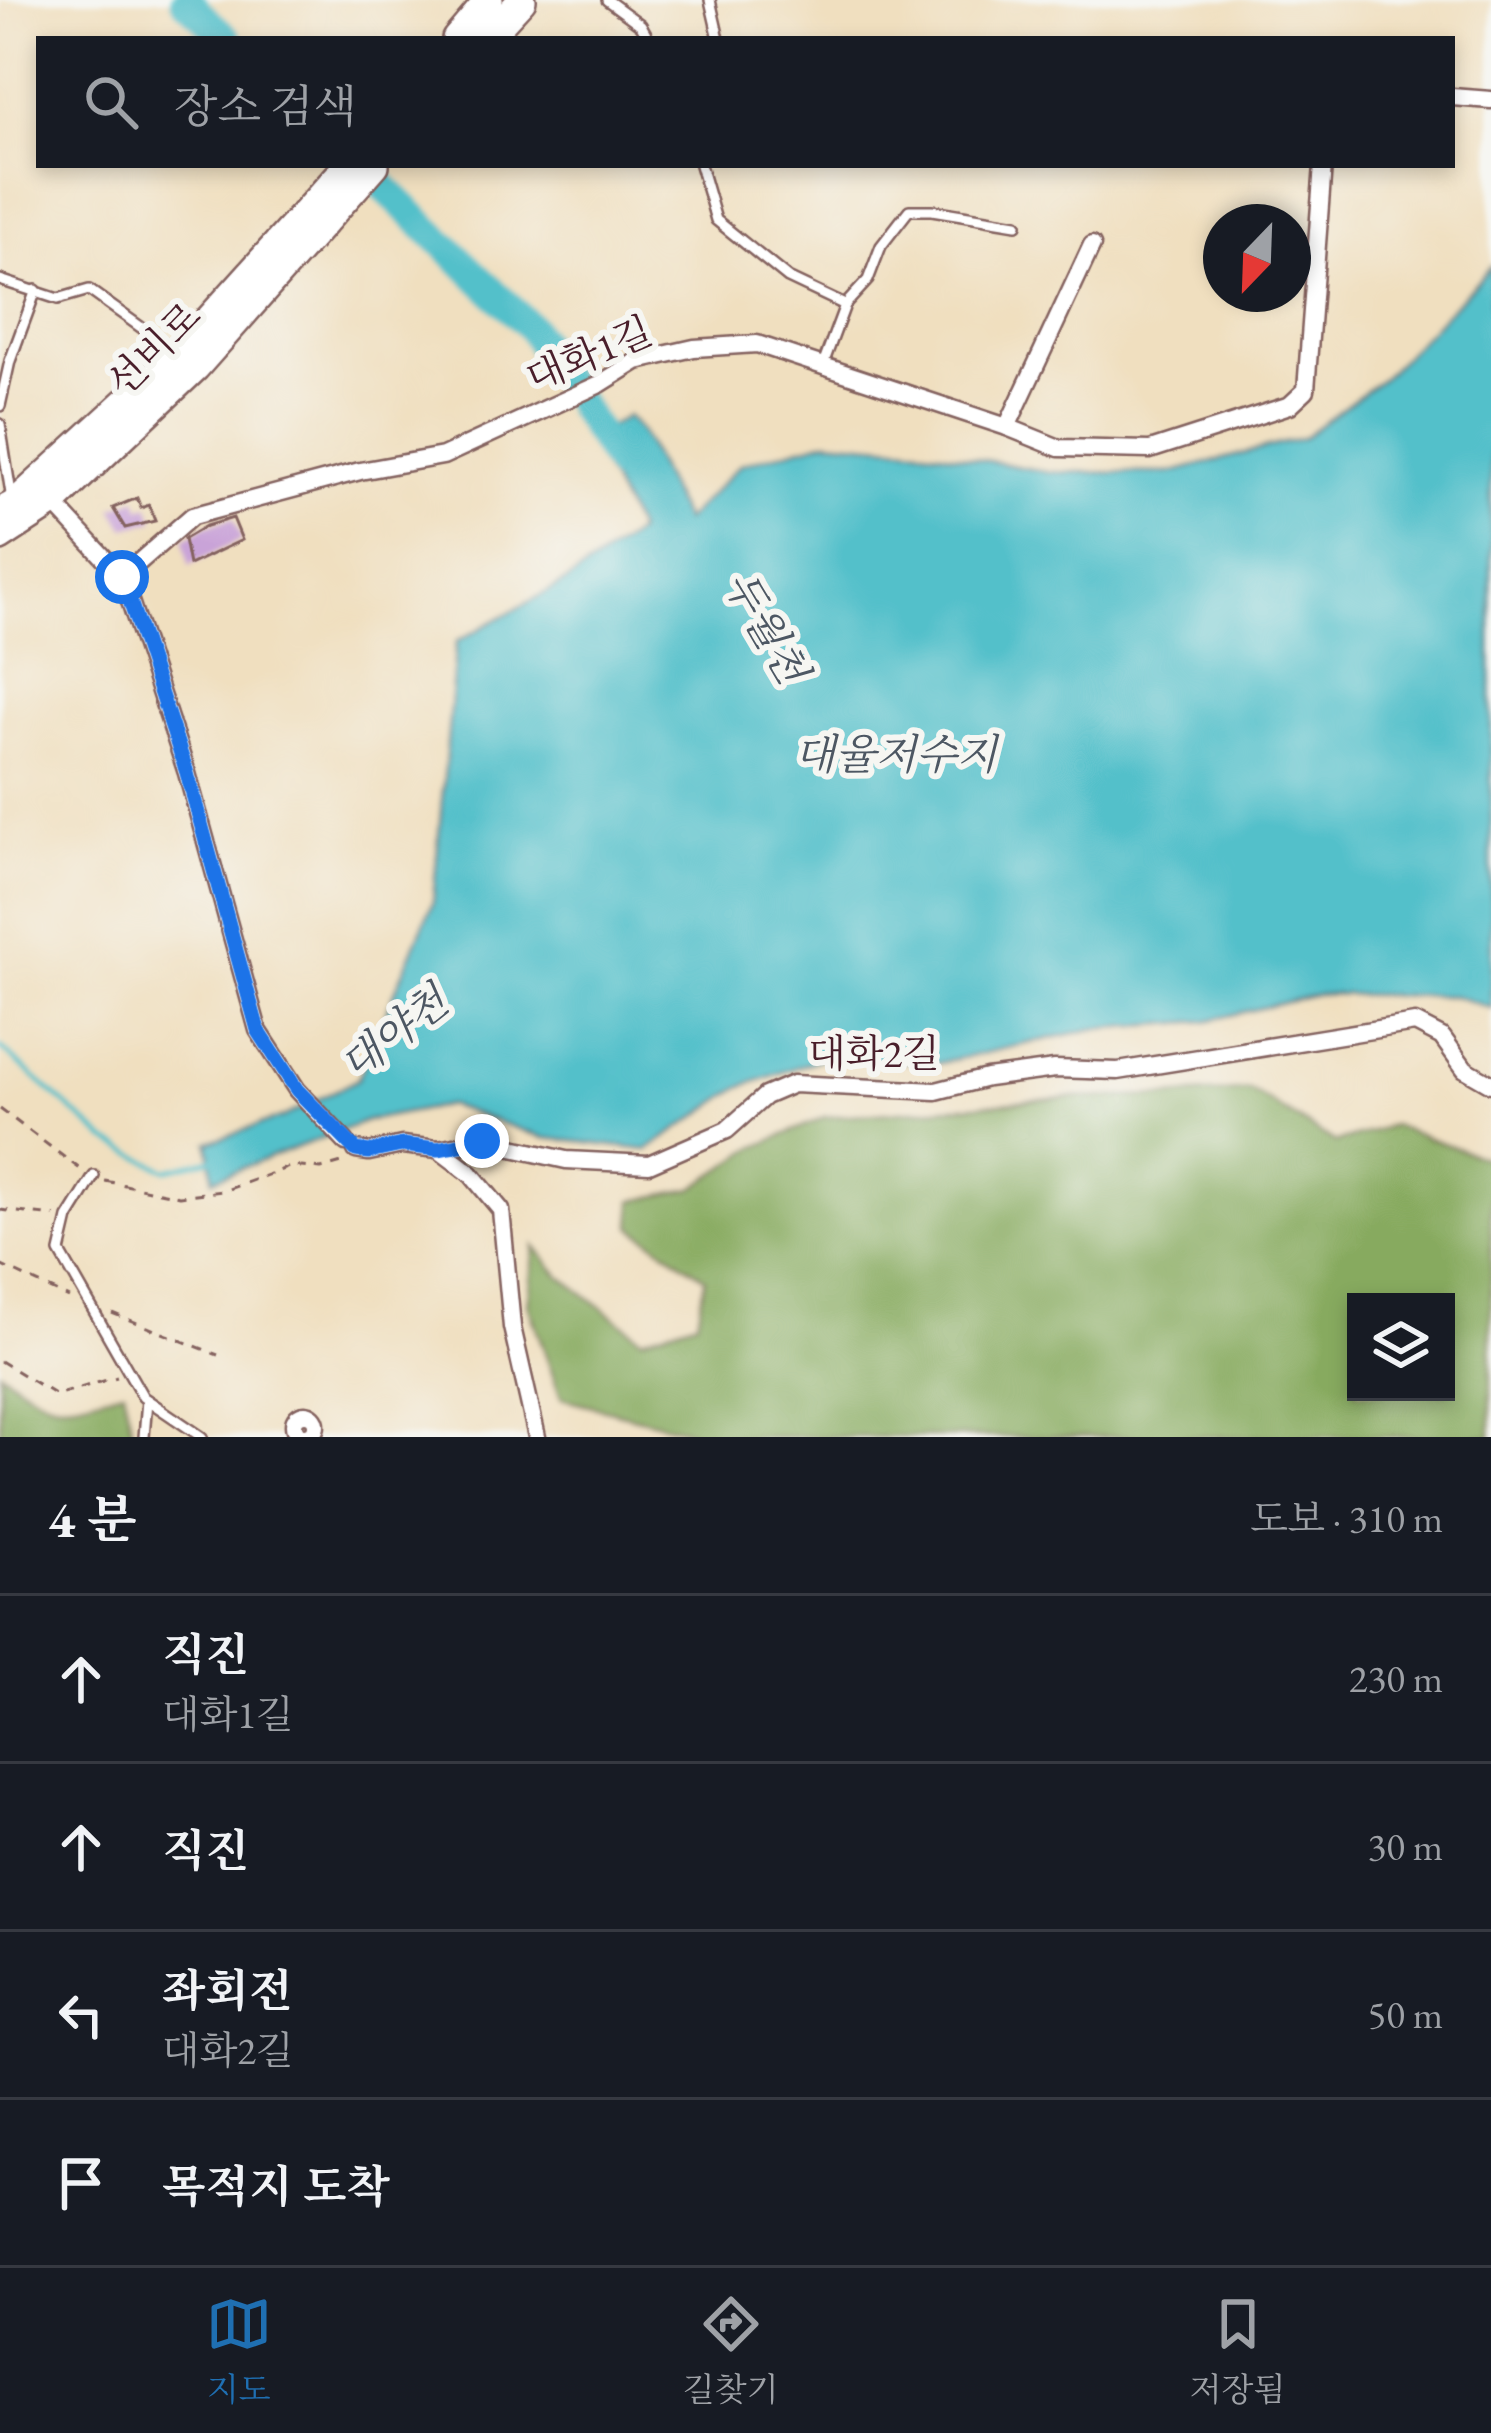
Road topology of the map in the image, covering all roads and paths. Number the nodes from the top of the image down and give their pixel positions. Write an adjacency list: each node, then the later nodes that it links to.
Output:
1 (607, 0): 5 (lane)
2 (710, 0): 6 (lane)
3 (498, 12): 4 (main road)
4 (461, 36)
5 (647, 36)
6 (718, 36)
7 (1455, 97): 8 (street)
8 (1491, 100)
9 (369, 168): 12 (main road)
10 (701, 168): 17 (lane)
11 (1323, 168): 22 (street, 대화1길)
12 (342, 182): 18 (main road, 선비로); 23 (main road, 선비로)
13 (1017, 224): 17 (lane)
14 (1092, 244): 22 (street)
15 (0, 280): 16 (lane, 선비로)
16 (35, 290): 18 (lane, 선비로); 20 (lane)
17 (845, 305): 19 (lane)
18 (178, 354): 23 (main road, 선비로)
19 (822, 367): 22 (street, 대화1길); 26 (street, 대화1길)
20 (0, 406)
21 (0, 424): 24 (lane, 선비로)
22 (1007, 427)
23 (44, 493): 24 (main road, 선비로); 25 (main road, 선비로); 26 (street)
24 (6, 509)
25 (0, 537)
26 (122, 577): 29 (street)
27 (1491, 1084): 30 (street, 대화2길)
28 (0, 1109): 31 (path)
29 (351, 1146): 30 (street, 대화2길); 31 (path)
30 (438, 1149): 39 (street)
31 (94, 1176): 33 (lane)
32 (0, 1210): 33 (path)
33 (68, 1218): 35 (lane)
34 (0, 1361): 35 (path)
35 (130, 1373): 36 (lane)
36 (147, 1400): 37 (lane); 38 (lane)
37 (144, 1437)
38 (202, 1437)
39 (537, 1437)

